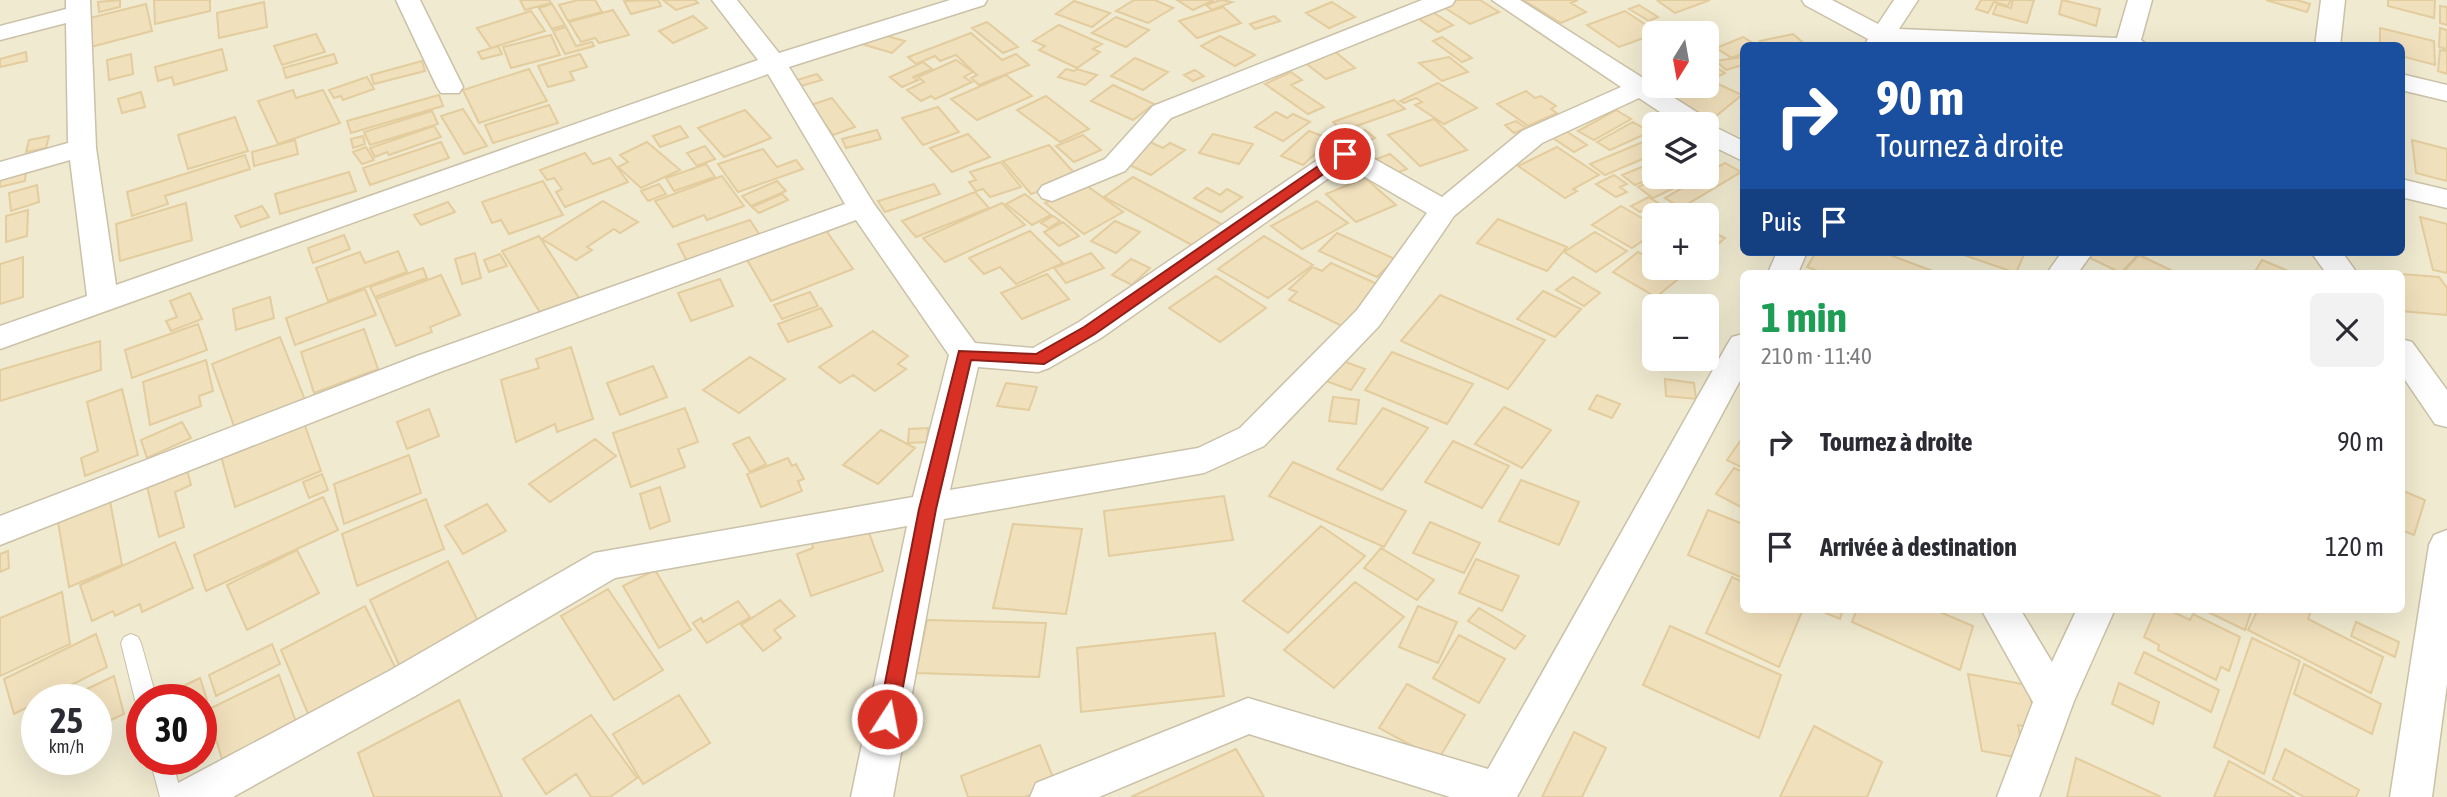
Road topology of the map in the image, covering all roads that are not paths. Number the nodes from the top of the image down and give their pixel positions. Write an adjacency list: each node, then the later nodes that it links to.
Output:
1 (408, 0): 18 (street)
2 (724, 0): 16 (street)
3 (975, 0): 16 (street)
4 (1443, 0): 27 (street)
5 (1504, 0): 19 (street)
6 (1814, 0): 12 (street)
7 (1906, 0): 12 (street)
8 (2140, 0): 14 (street)
9 (2333, 0): 15 (street)
10 (78, 7): 11 (street); 23 (street)
11 (0, 33)
12 (1878, 41): 13 (street)
13 (1940, 42)
14 (2128, 42)
15 (2328, 42)
16 (774, 64): 29 (street); 35 (street)
17 (2405, 83): 20 (street)
18 (450, 87)
19 (1638, 89): 21 (street); 30 (street)
20 (2447, 93)
21 (1676, 112)
22 (1719, 139): 24 (street)
23 (82, 148): 25 (street); 35 (street)
24 (1740, 151)
25 (0, 171)
26 (2405, 189): 28 (street)
27 (1052, 192)
28 (2447, 199)
29 (862, 208): 38 (street); 42 (street)
30 (1444, 210): 38 (street); 41 (street)
31 (2075, 256): 33 (street)
32 (2329, 256): 34 (street)
33 (2064, 270)
34 (2340, 270)
35 (103, 302): 36 (street)
36 (0, 338)
37 (1740, 350): 50 (street)
38 (965, 354): 41 (street)
39 (2417, 369): 40 (street)
40 (2447, 415)
41 (928, 509): 52 (street); 53 (street)
42 (0, 531)
43 (2447, 545): 56 (street)
44 (2002, 613): 48 (street)
45 (2094, 613): 48 (street)
46 (131, 643): 47 (lane)
47 (142, 684)
48 (2054, 701): 55 (street)
49 (165, 775): 51 (lane)
50 (1496, 795): 54 (street)
51 (171, 797)
52 (193, 797)
53 (872, 797)
54 (1051, 797)
55 (2018, 797)
56 (2411, 797)

